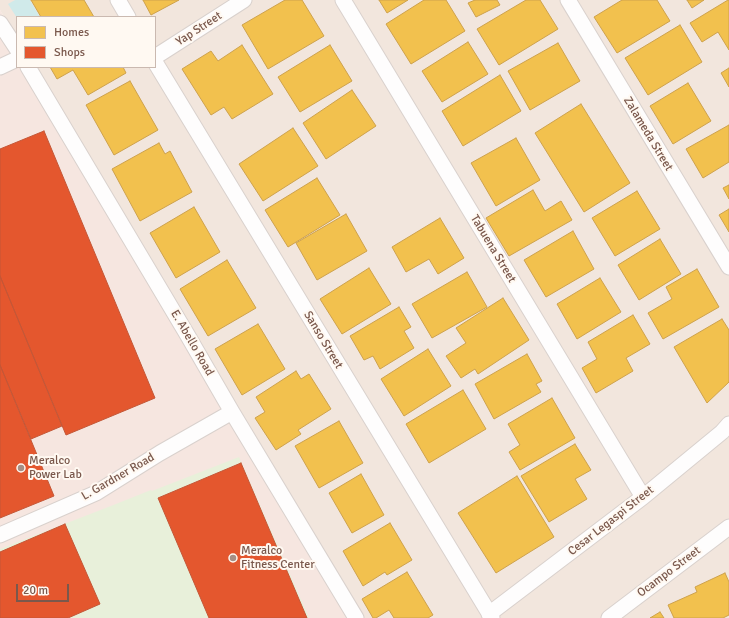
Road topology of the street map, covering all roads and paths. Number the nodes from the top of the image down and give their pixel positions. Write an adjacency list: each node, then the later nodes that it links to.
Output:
1 (118, 0): 5 (street)
2 (244, 0): 8 (street, Yap Street)
3 (343, 0): 16 (street, Tabuena Street)
4 (568, 0): 13 (street, Zalameda Street)
5 (127, 16)
6 (0, 23): 7 (street)
7 (16, 47)
8 (156, 56)
9 (16, 59): 11 (street)
10 (156, 64): 19 (street, Sanso Street)
11 (0, 67)
12 (29, 68): 14 (street, E. Abello Road)
13 (729, 267)
14 (232, 412): 18 (street, L. Gardner Road); 20 (street, E. Abello Road)
15 (729, 424): 16 (street, Cesar Legaspi Street)
16 (643, 497): 19 (street, Cesar Legaspi Street)
17 (729, 527): 21 (street, Ocampo Street)
18 (0, 535)
19 (490, 616)
20 (356, 618)
21 (609, 618)

